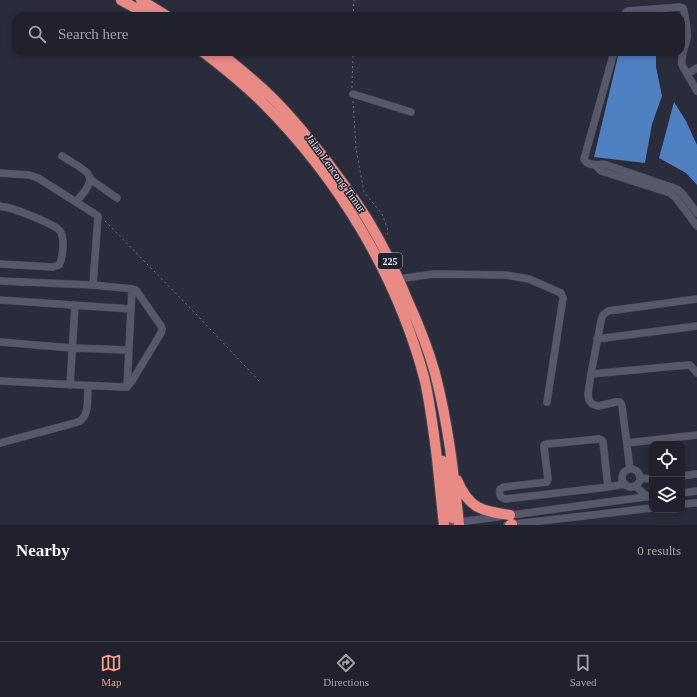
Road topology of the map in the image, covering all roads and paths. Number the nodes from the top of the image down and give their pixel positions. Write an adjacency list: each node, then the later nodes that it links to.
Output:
1 (121, 0): 4 (highway)
2 (141, 0): 5 (highway)
3 (354, 0): 6 (path)
4 (143, 12)
5 (161, 12)
6 (354, 12)
7 (626, 12): 8 (street)
8 (684, 12)
9 (685, 18): 10 (street)
10 (685, 45)
11 (208, 56): 74 (highway, Jalan Lencong Timur / 225)
12 (224, 56): 31 (highway, Jalan Lencong Timur / 225)
13 (353, 56): 19 (path)
14 (613, 56): 22 (street)
15 (682, 56): 17 (street)
16 (697, 68): 17 (street)
17 (687, 74): 18 (street)
18 (697, 91)
19 (353, 94): 20 (street); 31 (path)
20 (411, 112)
21 (62, 156): 24 (street)
22 (595, 165): 28 (street); 30 (street)
23 (0, 173): 26 (street)
24 (90, 179): 25 (street); 26 (street)
25 (117, 198)
26 (76, 202): 29 (street)
27 (0, 206): 32 (street)
28 (697, 214)
29 (98, 216): 35 (street); 49 (path)
30 (697, 226)
31 (383, 247): 33 (highway, Jalan Lencong Timur / 225)
32 (0, 264)
33 (398, 279): 53 (street); 58 (highway, Jalan Lencong Timur / 225)
34 (0, 281): 35 (street)
35 (93, 285): 36 (street)
36 (132, 288): 40 (street); 52 (street)
37 (697, 299): 42 (street)
38 (0, 300): 39 (street)
39 (74, 305): 40 (street); 44 (street)
40 (131, 309): 45 (street)
41 (697, 326): 42 (street)
42 (597, 338): 47 (street)
43 (0, 342): 44 (street)
44 (72, 348): 45 (street); 50 (street)
45 (129, 350): 52 (street)
46 (697, 373): 47 (street)
47 (591, 374): 56 (street)
48 (0, 381): 50 (street)
49 (259, 381)
50 (70, 385): 51 (street)
51 (88, 386): 52 (street); 55 (street)
52 (127, 387)
53 (547, 402)
54 (697, 435): 56 (street)
55 (0, 443)
56 (627, 443): 57 (street)
57 (630, 469): 61 (street); 63 (street)
58 (454, 473): 73 (highway); 74 (highway, Jalan Lencong Timur / 225)
59 (697, 474): 60 (street)
60 (685, 476)
61 (640, 478): 62 (street); 63 (street)
62 (649, 479)
63 (629, 486): 64 (street); 67 (street); 69 (street)
64 (608, 487): 64 (street)
65 (697, 491): 66 (street)
66 (685, 493)
67 (649, 496)
68 (649, 497): 69 (street)
69 (622, 500): 73 (street)
70 (697, 503): 71 (street)
71 (685, 504)
72 (649, 508): 73 (street)
73 (510, 522): 74 (street)
74 (453, 524)

